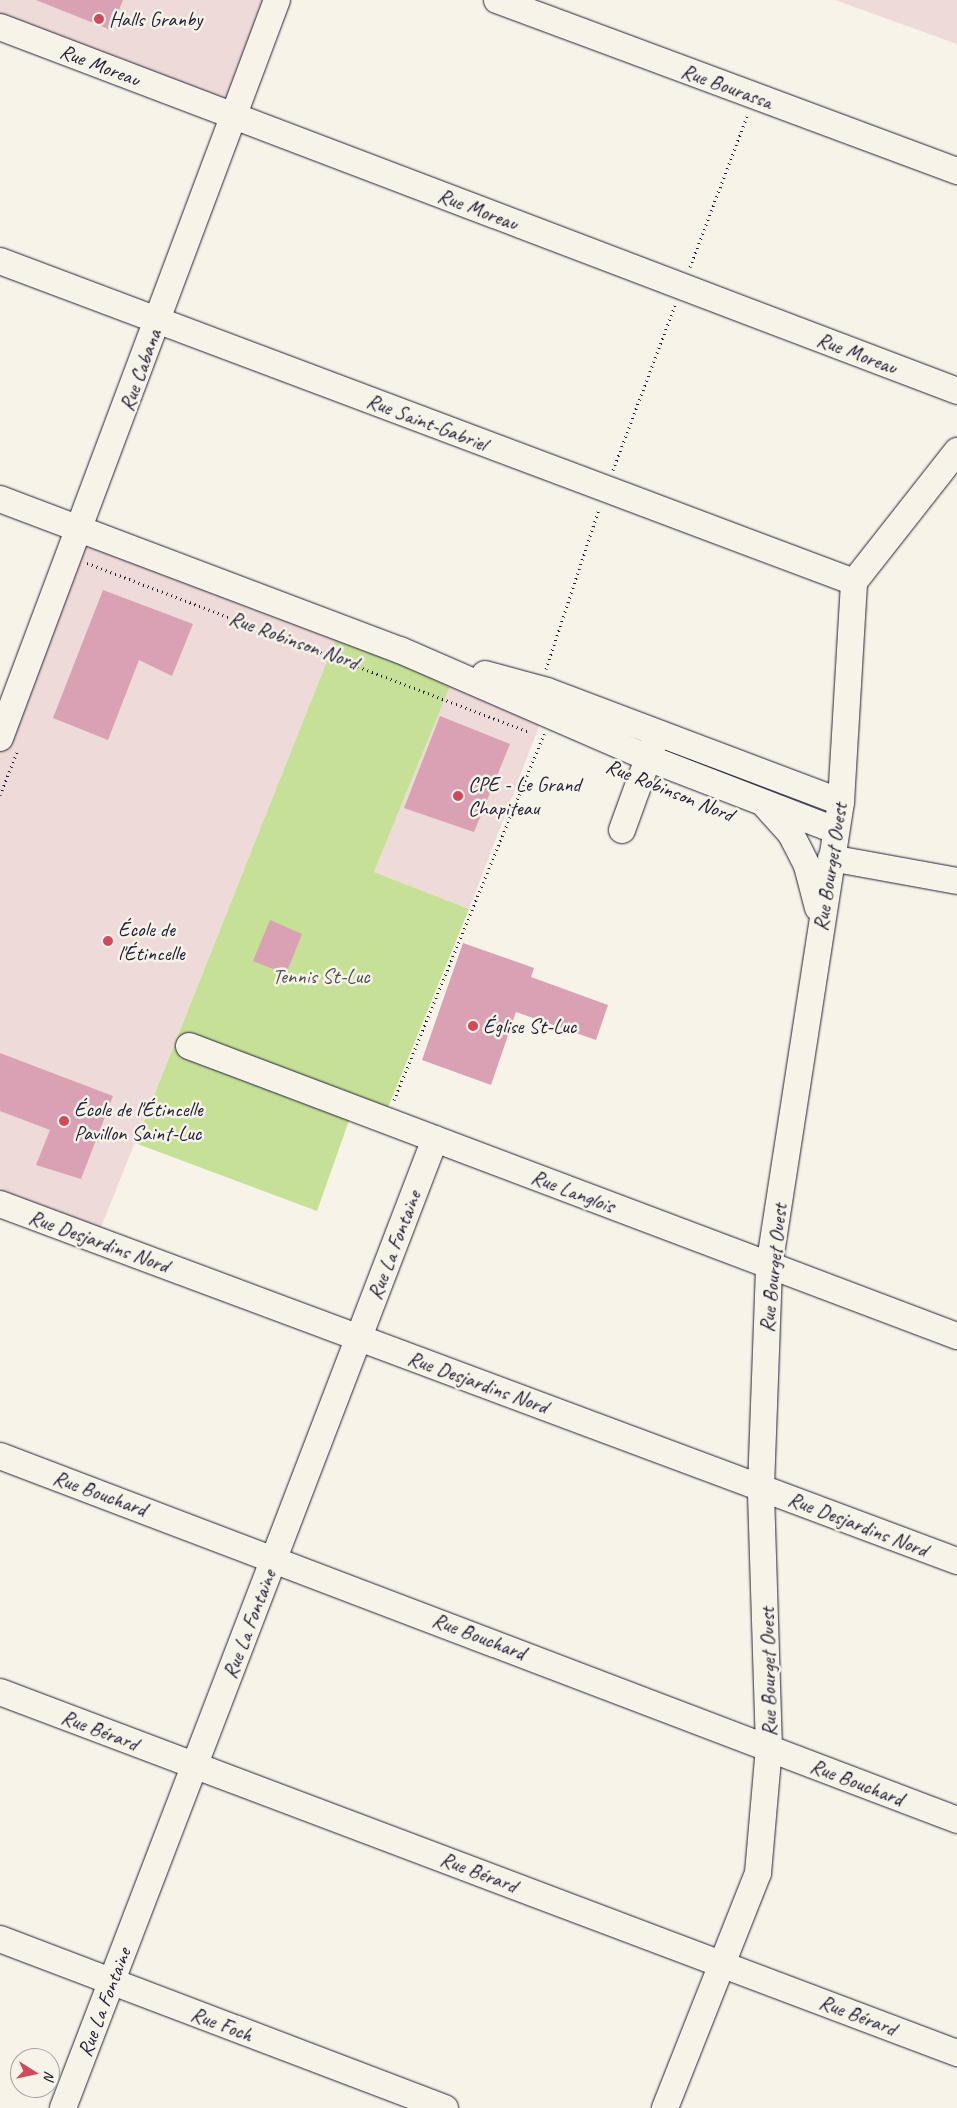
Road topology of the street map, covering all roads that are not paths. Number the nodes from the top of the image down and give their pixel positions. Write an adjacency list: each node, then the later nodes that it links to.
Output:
1 (277, 0): 4 (street, Rue Cabana)
2 (497, 0): 5 (street, Rue Bourassa)
3 (0, 27): 4 (street, Rue Moreau)
4 (234, 116): 7 (street, Rue Cabana); 8 (street, Rue Moreau)
5 (957, 171)
6 (0, 262): 7 (street, Rue Saint-Gabriel)
7 (158, 321): 11 (street, Rue Cabana); 12 (street, Rue Saint-Gabriel)
8 (957, 391)
9 (957, 451): 12 (street)
10 (0, 499): 11 (street, Rue Robinson Nord)
11 (80, 530): 13 (street, Rue Robinson Nord); 14 (street, Rue Cabana)
12 (854, 582): 17 (street, Rue Bourget Ouest)
13 (400, 650): 15 (street, Rue Robinson Nord); 15 (street, Rue Robinson Nord)
14 (0, 737)
15 (652, 746): 16 (street, Rue Robinson Nord); 17 (street, Rue Robinson Nord); 18 (street)
16 (762, 802): 19 (street, Rue Robinson Nord); 22 (street)
17 (841, 802): 19 (street, Rue Bourget Ouest)
18 (622, 830)
19 (835, 830): 20 (street, Rue Bourget Ouest)
20 (831, 858): 21 (street); 22 (street, Rue Bourget Ouest)
21 (957, 881)
22 (821, 919): 26 (street, Rue Bourget Ouest)
23 (189, 1046): 24 (street, Rue Langlois)
24 (435, 1139): 26 (street, Rue Langlois); 28 (street, Rue La Fontaine)
25 (0, 1204): 28 (street, Rue Desjardins Nord)
26 (769, 1267): 27 (street, Rue Langlois); 30 (street, Rue Bourget Ouest)
27 (957, 1336)
28 (359, 1338): 30 (street, Rue Desjardins Nord); 31 (street, Rue La Fontaine)
29 (0, 1456): 31 (street, Rue Bouchard)
30 (761, 1487): 32 (street, Rue Desjardins Nord); 34 (street, Rue Bourget Ouest)
31 (275, 1557): 34 (street, Rue Bouchard); 35 (street, Rue La Fontaine)
32 (957, 1561)
33 (0, 1692): 35 (street, Rue Bérard)
34 (769, 1748): 36 (street, Rue Bouchard); 38 (street, Rue Bourget Ouest)
35 (195, 1765): 38 (street, Rue Bérard); 39 (street, Rue La Fontaine)
36 (957, 1820)
37 (0, 1939): 39 (street, Rue Foch)
38 (723, 1964): 40 (street, Rue Bérard); 43 (street, Rue Bourget Ouest)
39 (112, 1982): 41 (street, Rue La Fontaine); 42 (street, Rue Foch)
40 (957, 2053)
41 (64, 2108)
42 (445, 2108)
43 (665, 2108)

